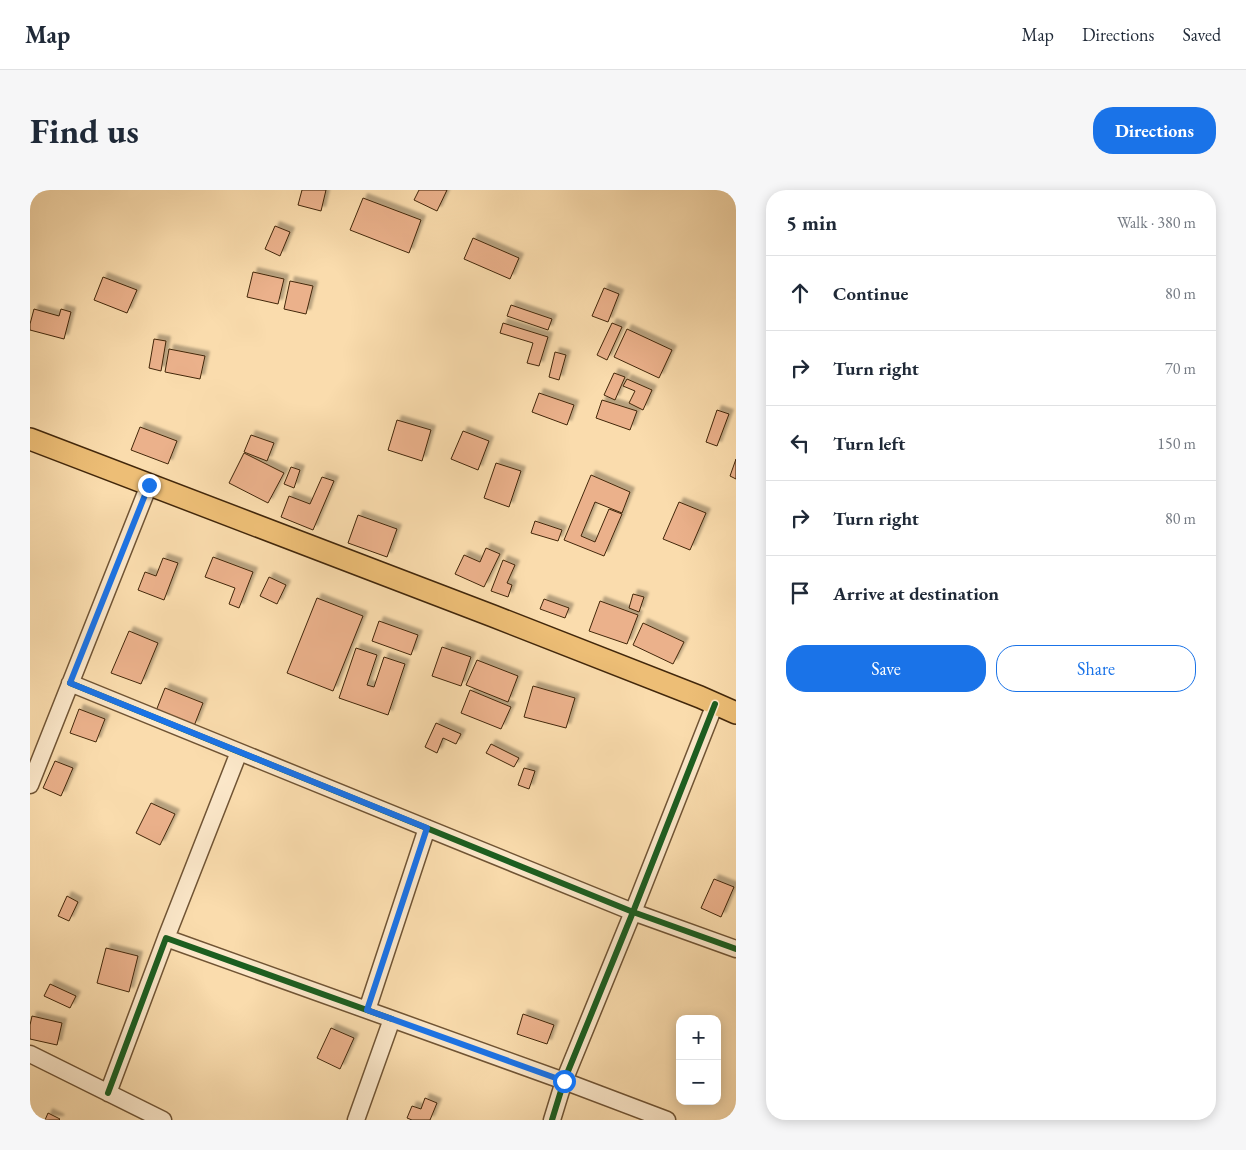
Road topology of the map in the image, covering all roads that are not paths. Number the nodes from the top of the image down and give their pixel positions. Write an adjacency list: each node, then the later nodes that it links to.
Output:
1 (30, 439): 2 (main road)
2 (149, 485): 3 (street); 4 (main road)
3 (70, 683): 6 (street); 7 (street)
4 (715, 704): 5 (main road); 9 (street)
5 (736, 712)
6 (239, 752): 8 (street); 10 (street)
7 (30, 785)
8 (427, 828): 9 (street); 12 (street)
9 (633, 912): 11 (street); 15 (street)
10 (166, 938): 12 (street); 16 (street)
11 (736, 949)
12 (367, 1010): 13 (street)
13 (392, 1019): 15 (street); 18 (street)
14 (30, 1054): 16 (street)
15 (564, 1081): 19 (street); 20 (street)
16 (108, 1093): 17 (street)
17 (163, 1120)
18 (356, 1120)
19 (552, 1120)
20 (667, 1120)

